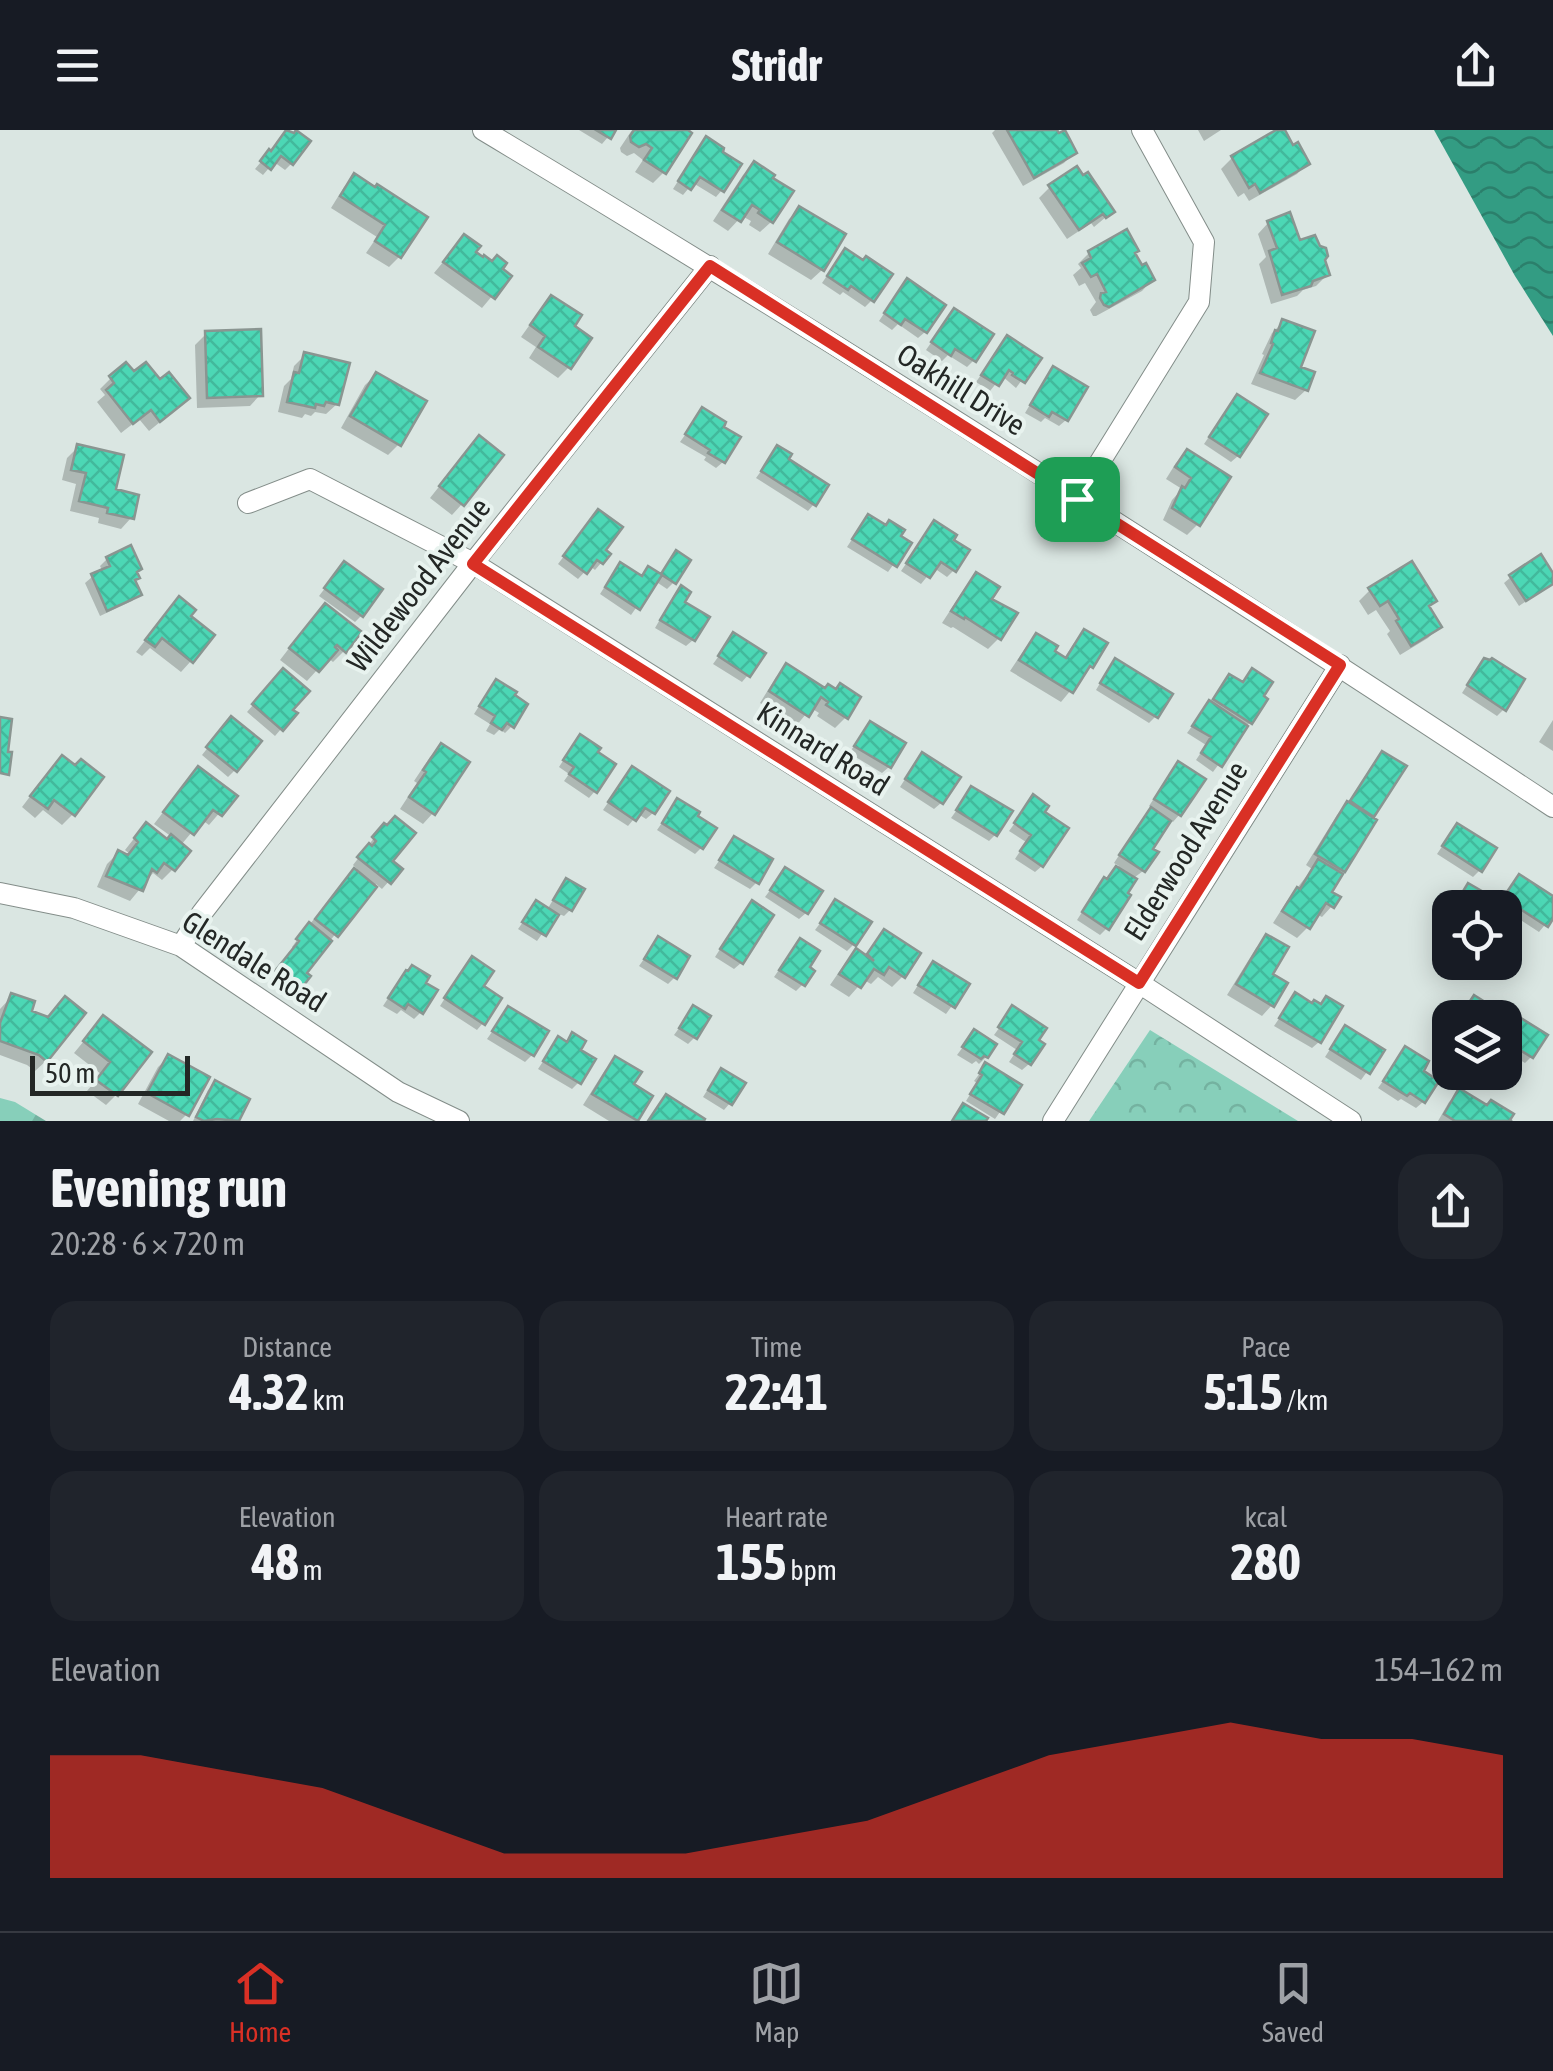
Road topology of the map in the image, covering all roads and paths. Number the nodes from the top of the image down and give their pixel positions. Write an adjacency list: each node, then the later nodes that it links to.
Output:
1 (483, 130): 3 (street, Oakhill Drive)
2 (1142, 130): 4 (street)
3 (710, 266): 4 (street, Oakhill Drive); 6 (street, Wildewood Avenue)
4 (1077, 499): 7 (street, Oakhill Drive)
5 (248, 503): 6 (street, Kinnard Road)
6 (473, 564): 10 (street, Wildewood Avenue); 11 (street, Kinnard Road)
7 (1340, 665): 8 (street, Oakhill Drive); 11 (street, Elderwood Avenue)
8 (1553, 806)
9 (0, 893): 10 (street, Glendale Road)
10 (182, 946): 12 (street, Glendale Road)
11 (1139, 983): 13 (street, Elderwood Avenue); 14 (street, Kinnard Road)
12 (459, 1121)
13 (1053, 1121)
14 (1351, 1121)

